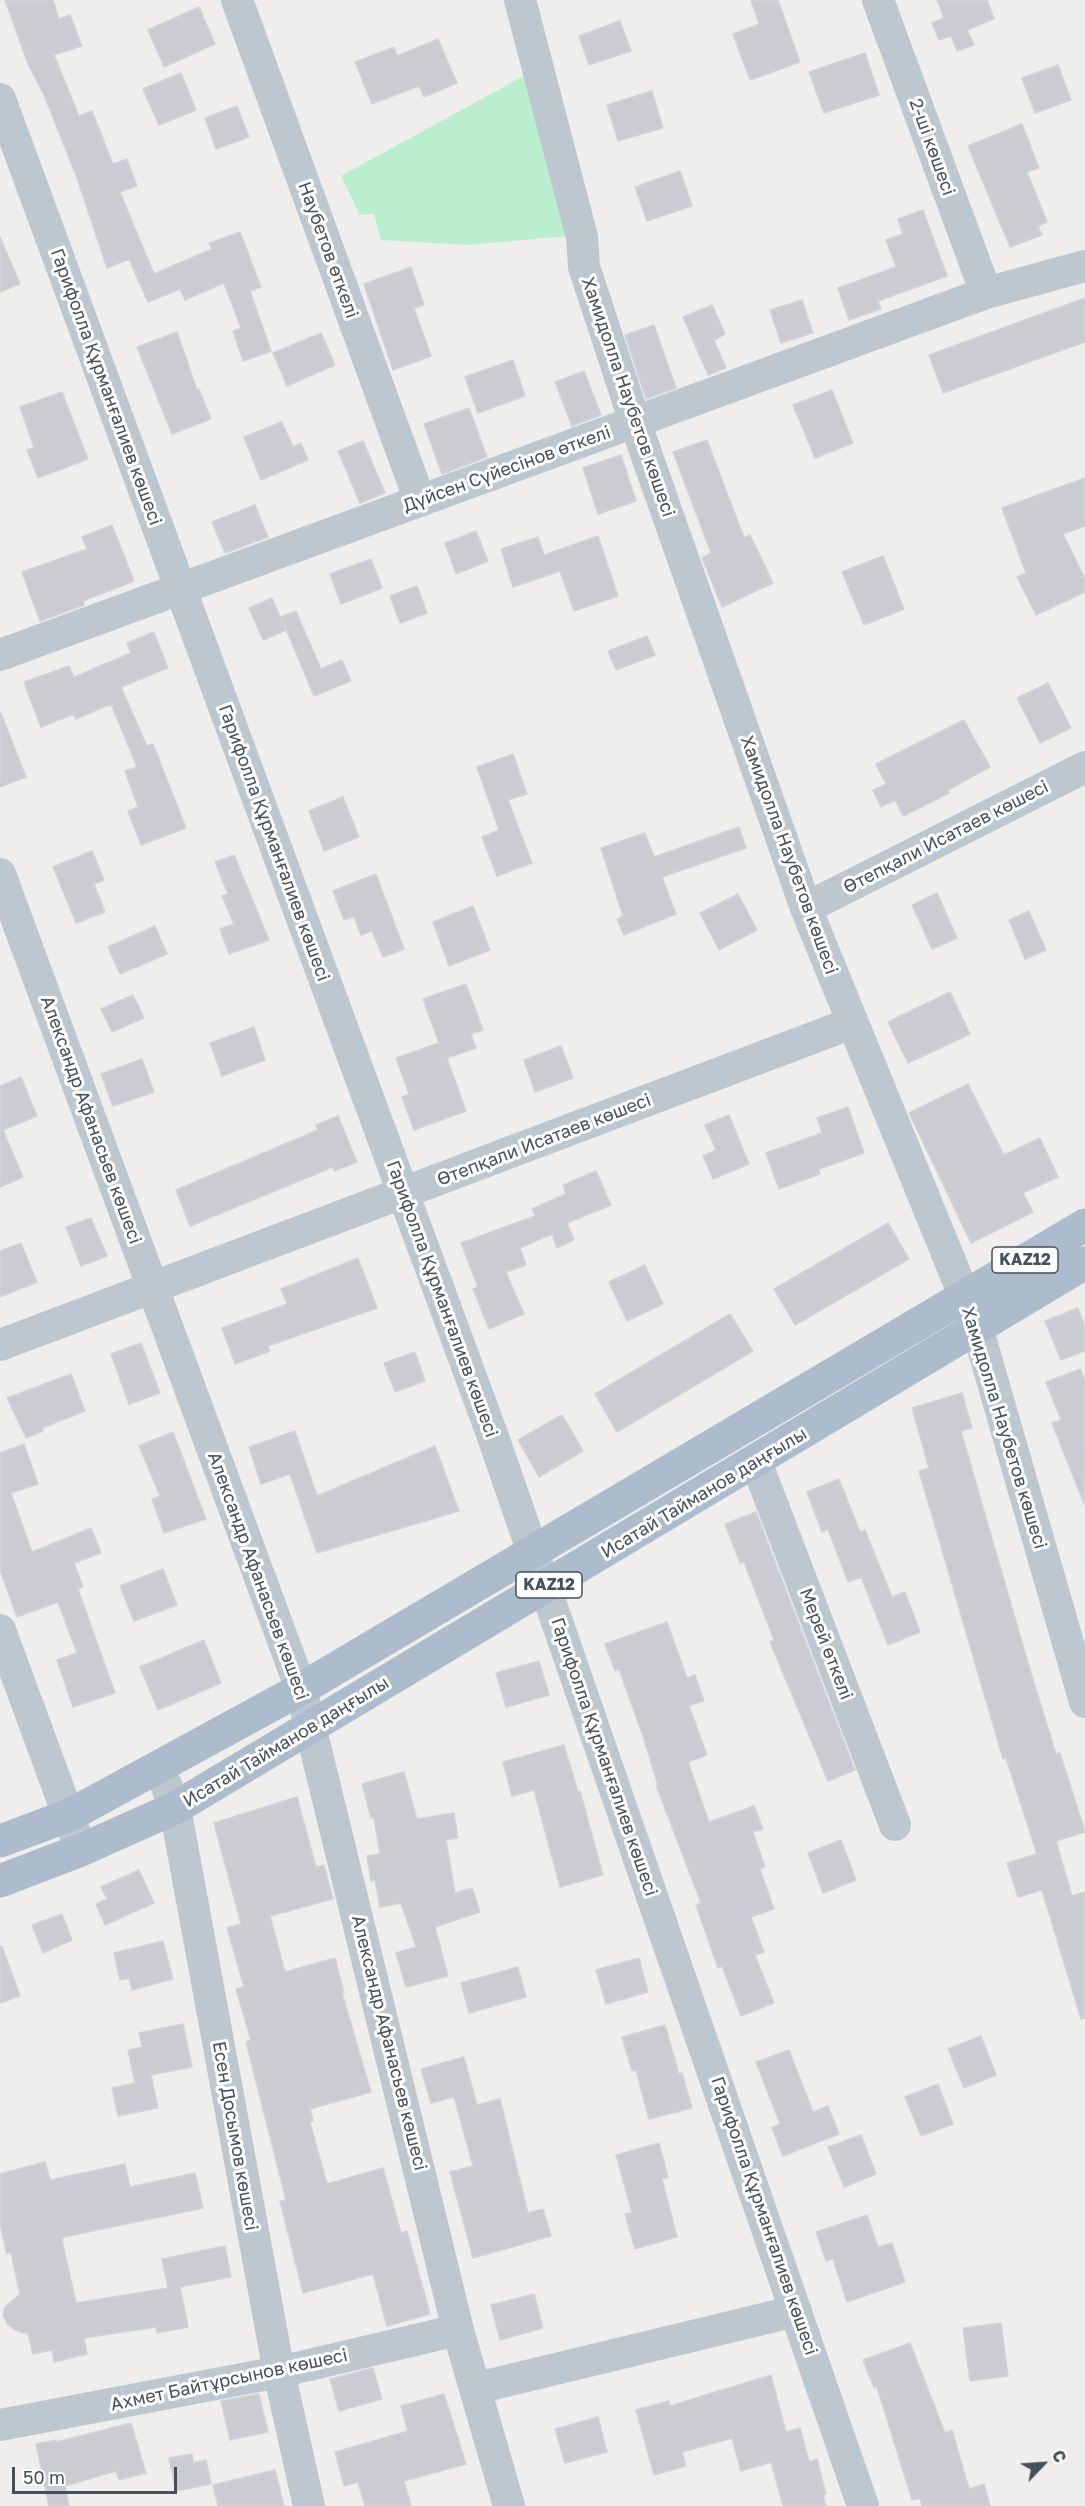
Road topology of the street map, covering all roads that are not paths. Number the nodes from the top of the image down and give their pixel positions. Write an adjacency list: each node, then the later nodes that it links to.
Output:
1 (237, 0): 8 (street, Наубетов өткелі)
2 (520, 0): 7 (street, Хамидолла Наубетов көшесі)
3 (878, 0): 6 (street, 2-ші көшесі)
4 (0, 99): 9 (street, Гарифолла Құрманғалиев көшесі)
5 (1085, 266): 6 (street, Дүйсен Сүйесінов өткелі)
6 (986, 293): 7 (street, Дүйсен Сүйесінов өткелі)
7 (635, 422): 8 (street, Дүйсен Сүйесінов өткелі); 13 (street, Хамидолла Наубетов көшесі)
8 (420, 501): 9 (street, Дүйсен Сүйесінов өткелі)
9 (180, 589): 10 (street, Дүйсен Сүйесінов өткелі); 15 (street, Гарифолла Құрманғалиев көшесі)
10 (0, 655)
11 (1085, 767): 13 (street, Өтепқали Исатаев көшесі)
12 (0, 874): 18 (street, Александр Афанасьев көшесі)
13 (806, 908): 14 (street, Хамидолла Наубетов көшесі)
14 (852, 1023): 15 (street, Өтепқали Исатаев көшесі); 19 (street, Хамидолла Наубетов көшесі)
15 (403, 1193): 18 (street, Өтепқали Исатаев көшесі); 23 (street, Гарифолла Құрманғалиев көшесі)
16 (1085, 1225): 19 (main road, Исатай Тайманов даңғылы / KAZ12)
17 (1085, 1263): 20 (main road, Исатай Тайманов даңғылы / KAZ12)
18 (153, 1287): 21 (street, Өтепқали Исатаев көшесі); 26 (street, Александр Афанасьев көшесі)
19 (964, 1295): 20 (street, Хамидолла Наубетов көшесі); 23 (main road, Исатай Тайманов даңғылы / KAZ12)
20 (977, 1327): 22 (main road, Исатай Тайманов даңғылы / KAZ12); 27 (street, Хамидолла Наубетов көшесі)
21 (0, 1345)
22 (756, 1462): 24 (main road, Исатай Тайманов даңғылы / KAZ12); 32 (street, Мерей өткелі)
23 (532, 1550): 24 (street, Гарифолла Құрманғалиев көшесі); 26 (main road, Исатай Тайманов даңғылы / KAZ12)
24 (545, 1588): 28 (main road, Исатай Тайманов даңғылы / KAZ12); 36 (street, Гарифолла Құрманғалиев көшесі)
25 (0, 1630): 31 (street)
26 (301, 1689): 28 (street, Александр Афанасьев көшесі); 29 (main road, Исатай Тайманов даңғылы / KAZ12)
27 (1085, 1702)
28 (312, 1727): 30 (main road, Исатай Тайманов даңғылы / KAZ12); 37 (street, Александр Афанасьев көшесі)
29 (159, 1767): 30 (street, Есен Досымов көшесі); 31 (main road, Исатай Тайманов даңғылы / KAZ12)
30 (175, 1808): 34 (main road, Исатай Тайманов даңғылы / KAZ12); 38 (street, Есен Досымов көшесі)
31 (70, 1815): 33 (main road, Исатай Тайманов даңғылы / KAZ12); 34 (street)
32 (895, 1825)
33 (0, 1841)
34 (81, 1850): 35 (main road, Исатай Тайманов даңғылы / KAZ12)
35 (0, 1881)
36 (795, 2311): 39 (street); 43 (street, Гарифолла Құрманғалиев көшесі)
37 (458, 2330): 38 (street, Ахмет Байтұрсынов көшесі); 39 (street, Александр Афанасьев көшесі)
38 (279, 2372): 40 (street, Ахмет Байтұрсынов көшесі); 41 (street, Есен Досымов көшесі)
39 (477, 2388): 42 (street, Александр Афанасьев көшесі)
40 (0, 2425)
41 (309, 2506)
42 (509, 2506)
43 (863, 2506)

